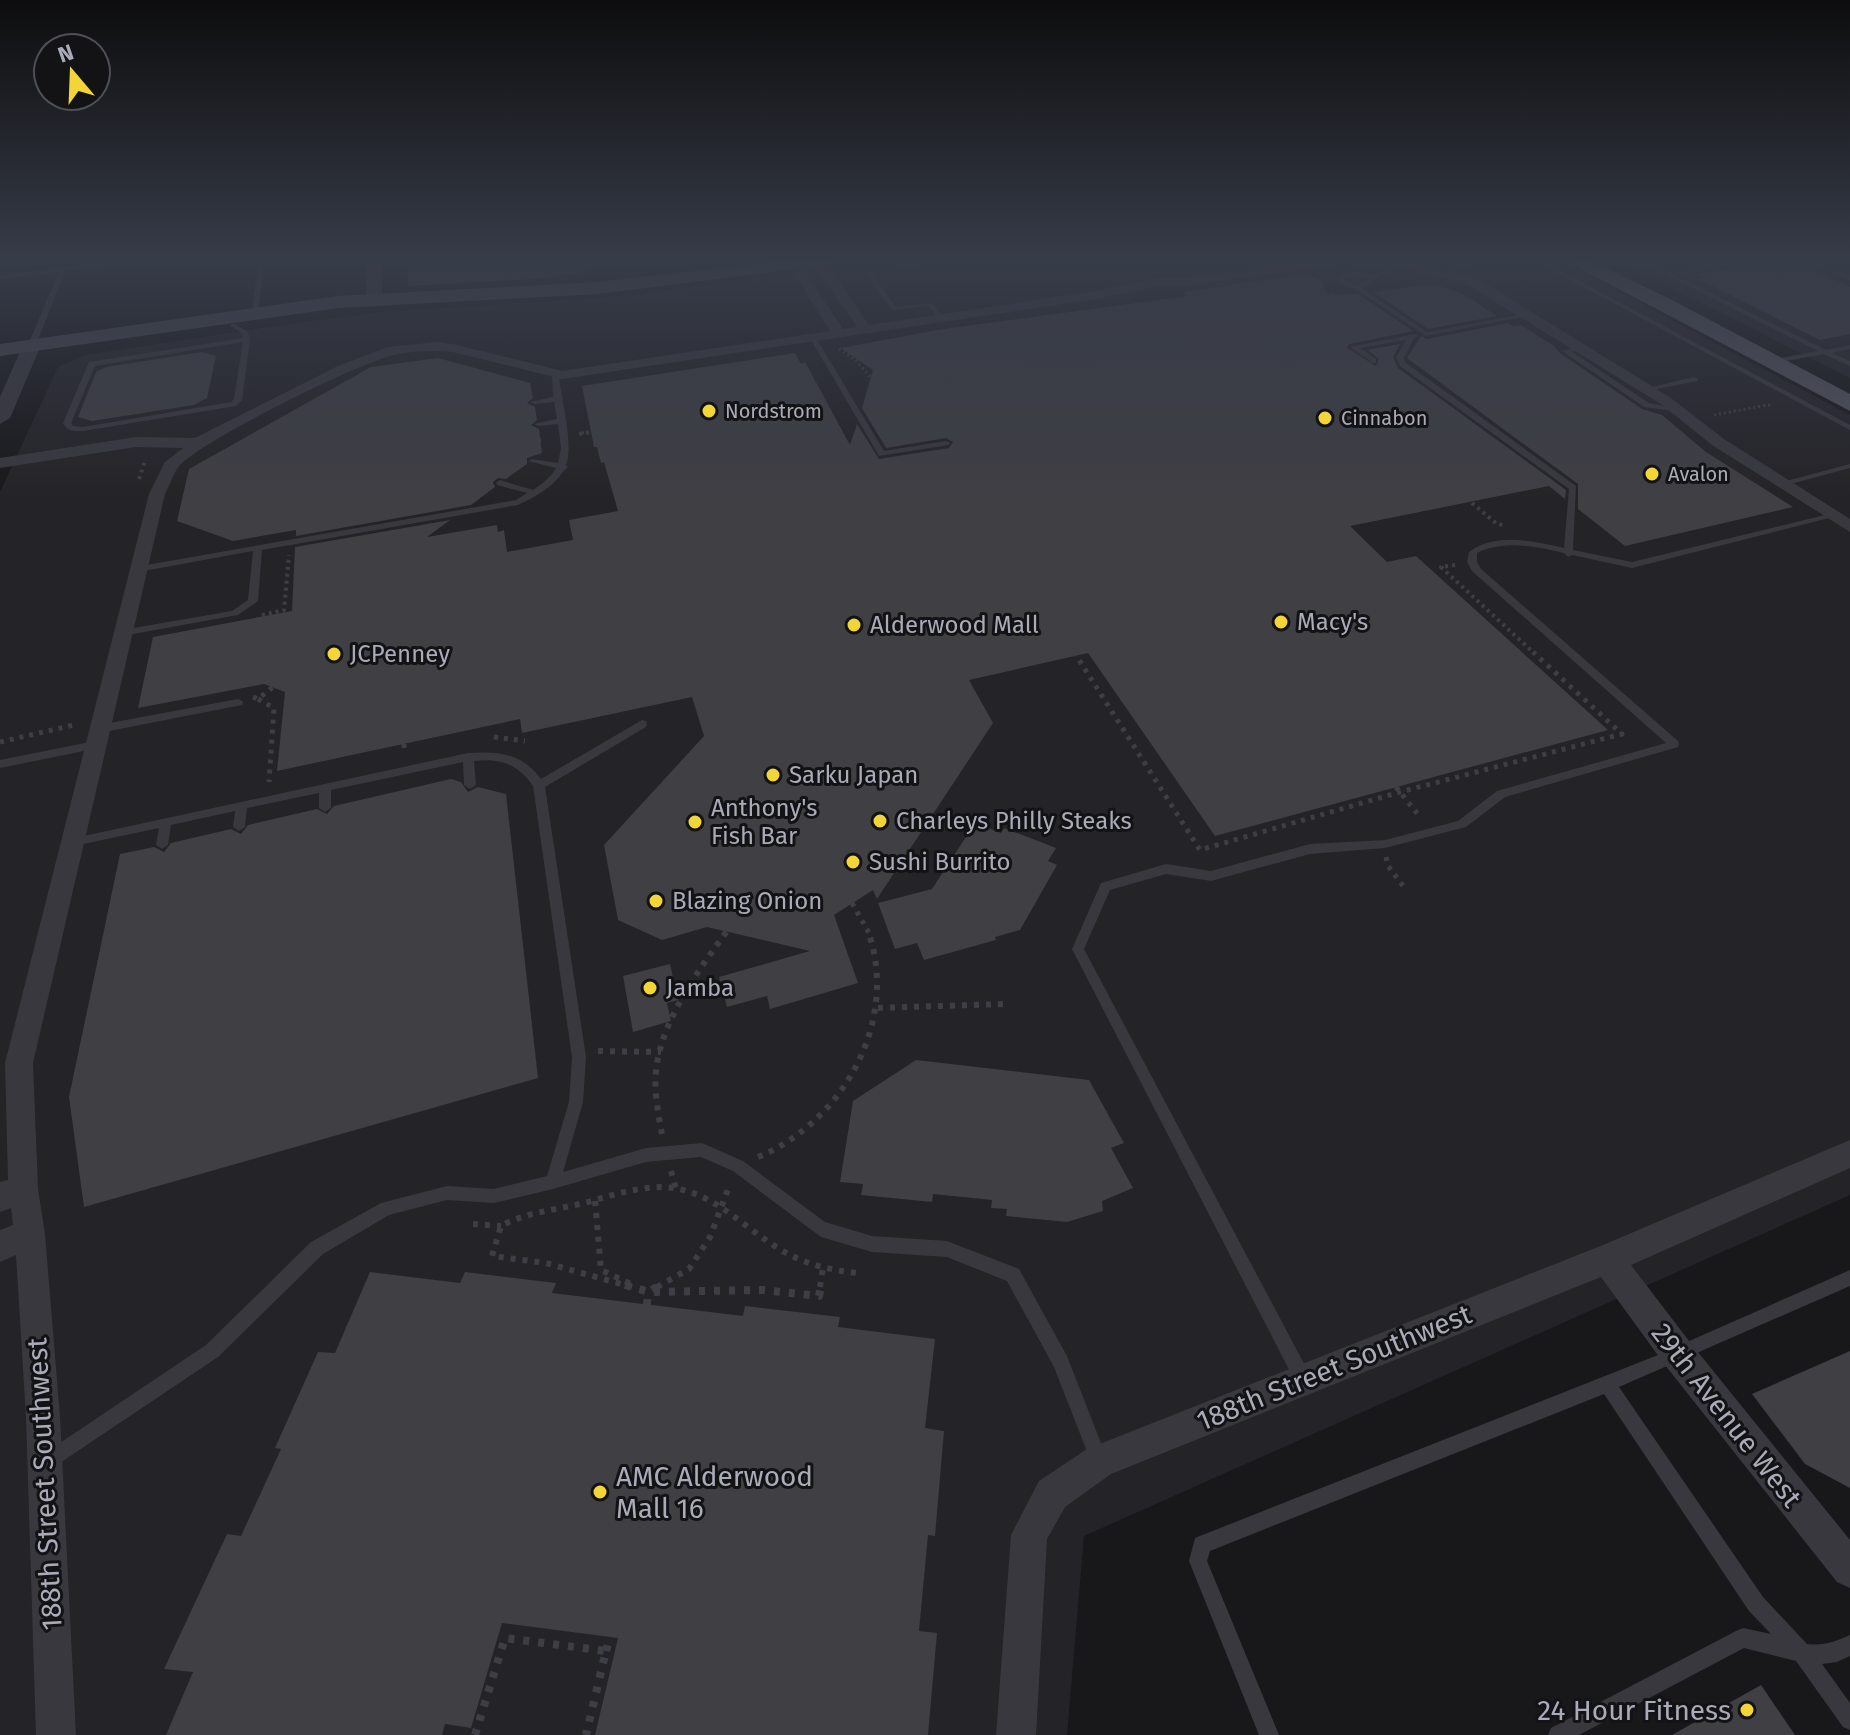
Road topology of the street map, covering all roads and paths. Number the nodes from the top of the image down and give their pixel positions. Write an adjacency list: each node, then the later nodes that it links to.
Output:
1 (35, 340): 21 (lane)
2 (90, 340): 21 (main road)
3 (147, 340): 21 (main road)
4 (203, 340): 44 (lane)
5 (240, 340): 44 (lane)
6 (799, 340): 29 (street)
7 (814, 340): 48 (lane)
8 (839, 340): 27 (path)
9 (1227, 340): 27 (path)
10 (1252, 340): 28 (path)
11 (1394, 340): 25 (lane)
12 (1409, 340): 43 (lane)
13 (1567, 340): 19 (street)
14 (1685, 340): 46 (lane)
15 (1740, 340): 24 (main road)
16 (1744, 340): 24 (main road)
17 (1801, 340): 22 (lane)
18 (1850, 347): 22 (lane)
19 (1580, 348): 31 (street); 32 (lane)
20 (0, 350): 21 (main road)
21 (31, 350): 23 (main road); 41 (street)
22 (1826, 352): 24 (lane); 26 (lane)
23 (0, 359)
24 (1781, 360): 33 (main road); 38 (main road)
25 (1373, 361)
26 (1850, 364)
27 (1050, 365): 39 (path)
28 (1299, 374)
29 (555, 375): 35 (lane); 47 (street, 188th Street Southwest)
30 (1694, 379): 31 (lane)
31 (1644, 387): 32 (lane); 40 (street)
32 (1625, 388): 40 (lane)
33 (1850, 391)
34 (1618, 398): 43 (path)
35 (557, 399): 36 (lane); 42 (lane)
36 (534, 402)
37 (1773, 404): 40 (path)
38 (1850, 404)
39 (1089, 411)
40 (1685, 414): 57 (street)
41 (0, 418)
42 (561, 421): 45 (lane); 54 (lane)
43 (1482, 421): 70 (lane)
44 (124, 422): 49 (lane)
45 (538, 424)
46 (1850, 428)
47 (198, 443): 49 (street); 50 (street, 188th Street Southwest)
48 (946, 443)
49 (118, 444): 52 (street)
50 (181, 456): 55 (street); 72 (street, 188th Street Southwest)
51 (532, 461): 54 (lane)
52 (0, 463)
53 (1850, 466): 57 (lane)
54 (564, 467): 58 (lane)
55 (0, 470)
56 (500, 483): 58 (lane)
57 (1783, 483): 61 (street)
58 (536, 493): 62 (lane)
59 (1472, 503): 64 (path)
60 (434, 507): 62 (lane)
61 (1842, 514): 65 (street); 70 (lane)
62 (435, 519): 67 (lane)
63 (342, 523): 67 (lane)
64 (1513, 526)
65 (1850, 527)
66 (274, 534): 68 (lane)
67 (341, 535): 68 (lane)
68 (273, 546): 69 (lane)
69 (258, 549): 72 (lane); 75 (lane)
70 (1568, 554): 71 (lane)
71 (1472, 562): 73 (path); 126 (lane)
72 (138, 569): 75 (street, 188th Street Southwest)
73 (1489, 611): 74 (path); 76 (path)
74 (1480, 614)
75 (122, 633): 81 (street, 188th Street Southwest)
76 (1071, 647)
77 (258, 699): 91 (path)
78 (238, 703): 81 (lane)
79 (78, 724): 84 (path)
80 (642, 724): 93 (lane)
81 (97, 737): 90 (lane); 99 (street, 188th Street Southwest)
82 (491, 737): 83 (path)
83 (525, 741)
84 (0, 742)
85 (404, 744): 87 (path)
86 (419, 750): 87 (path)
87 (404, 753): 88 (path)
88 (390, 756)
89 (468, 757): 92 (lane); 93 (lane); 94 (lane)
90 (0, 764)
91 (279, 780)
92 (470, 785)
93 (539, 785): 111 (lane)
94 (325, 787): 95 (lane); 96 (lane)
95 (242, 805): 97 (lane); 98 (lane)
96 (325, 808)
97 (166, 822): 99 (lane); 100 (lane)
98 (239, 827)
99 (74, 842): 107 (street, 188th Street Southwest)
100 (162, 845)
101 (852, 903): 104 (path)
102 (727, 931): 106 (path)
103 (1004, 1004): 104 (path)
104 (878, 1008): 110 (path)
105 (604, 1049): 106 (path)
106 (661, 1052): 108 (path)
107 (9, 1101): 113 (street, 188th Street Southwest)
108 (665, 1153): 110 (lane); 111 (lane); 112 (path)
109 (1850, 1154): 119 (street, 188th Street Southwest)
110 (738, 1166): 115 (path); 128 (lane)
111 (553, 1182): 129 (lane)
112 (676, 1189): 114 (path); 115 (path)
113 (11, 1193): 118 (street, 188th Street Southwest)
114 (595, 1201): 117 (path); 123 (path)
115 (723, 1205): 120 (path); 123 (path)
116 (473, 1224): 117 (path)
117 (501, 1226): 123 (path)
118 (15, 1240): 129 (street, 188th Street Southwest)
119 (1607, 1259): 125 (street, 29th Avenue West); 126 (street, 188th Street Southwest)
120 (823, 1268): 121 (path); 123 (path)
121 (857, 1273)
122 (1845, 1284): 125 (lane)
123 (649, 1292): 124 (path)
124 (647, 1305)
125 (1677, 1353): 127 (lane); 130 (street, 29th Avenue West)
126 (1303, 1379): 128 (street, 188th Street Southwest)
127 (1607, 1384): 134 (lane); 140 (lane)
128 (1099, 1461): 139 (street, 188th Street Southwest)
129 (45, 1463): 136 (street, 188th Street Southwest)
130 (1850, 1569)
131 (610, 1637): 133 (path)
132 (1850, 1645): 134 (lane)
133 (606, 1651): 137 (path); 138 (path)
134 (1803, 1654): 135 (lane); 141 (lane)
135 (1850, 1720)
136 (56, 1735)
137 (475, 1735)
138 (586, 1735)
139 (1016, 1735)
140 (1269, 1735)
141 (1558, 1735)

